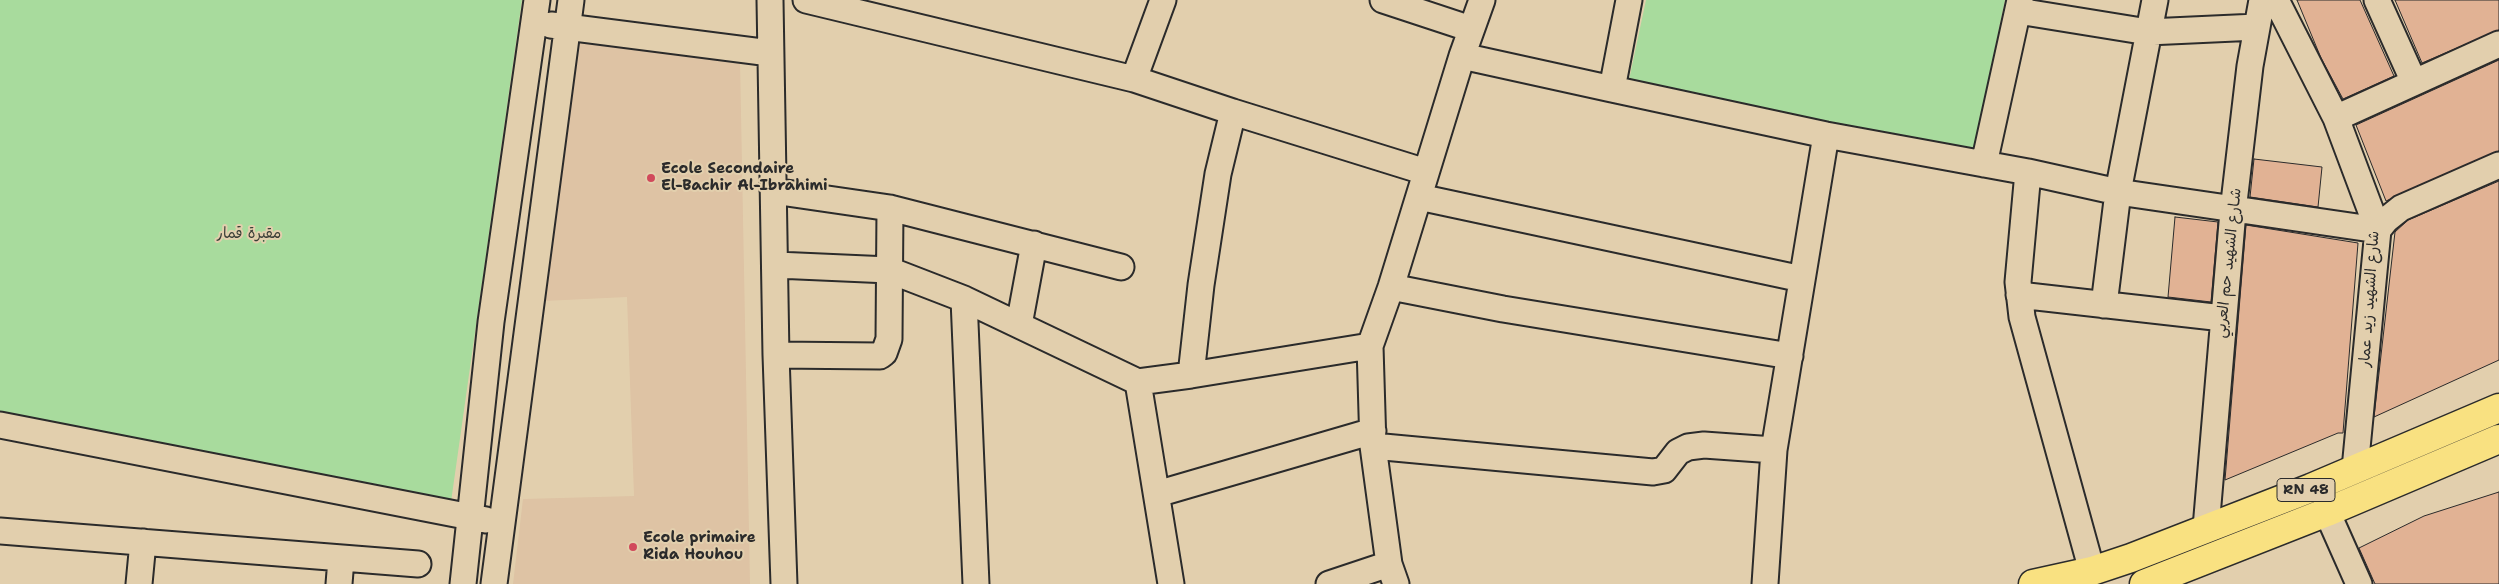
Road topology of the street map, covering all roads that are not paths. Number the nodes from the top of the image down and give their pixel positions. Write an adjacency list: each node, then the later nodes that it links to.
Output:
1 (571, 0): 14 (street)
2 (770, 0): 19 (street)
3 (806, 0): 21 (street)
4 (1164, 0): 21 (street)
5 (1383, 0): 16 (street)
6 (1482, 0): 16 (street)
7 (1629, 0): 23 (street)
8 (2155, 0): 17 (street)
9 (2262, 0): 15 (street, شـارع الشهيد حم العربي)
10 (2276, 0): 25 (street, شارع الشهيد زيد عمار)
11 (2377, 0): 22 (street)
12 (2019, 6): 17 (street); 27 (street)
13 (536, 11): 14 (street); 33 (street)
14 (568, 27): 19 (street); 35 (street)
15 (2257, 27): 17 (street); 37 (street, شـارع الشهيد حم العربي)
16 (1472, 29): 20 (street)
17 (2148, 32): 32 (street)
18 (2499, 44): 22 (street)
19 (770, 53): 31 (street)
20 (1462, 56): 23 (street); 29 (street)
21 (1134, 79): 24 (street)
22 (2414, 82): 25 (street)
23 (1612, 89): 26 (street)
24 (1233, 112): 29 (street); 53 (street)
25 (2336, 118): 38 (street, شارع الشهيد زيد عمار)
26 (1826, 135): 27 (street); 43 (street)
27 (1984, 164): 30 (street)
28 (2499, 165): 38 (street)
29 (1426, 172): 34 (street)
30 (2028, 172): 32 (street); 45 (street)
31 (773, 191): 36 (street); 40 (street)
32 (2118, 192): 37 (street); 47 (street)
33 (510, 196): 35 (street); 63 (street)
34 (1419, 197): 43 (street); 44 (street)
35 (543, 202): 64 (street)
36 (890, 208): 39 (street); 42 (street)
37 (2233, 211): 38 (street); 48 (street, شـارع الشهيد حم العربي)
38 (2378, 230): 60 (street, شارع الشهيد زيد عمار)
39 (1034, 244): 41 (street); 49 (street)
40 (776, 265): 42 (street); 51 (street)
41 (1121, 267)
42 (888, 270): 46 (street); 51 (street)
43 (1802, 279): 52 (street)
44 (1391, 288): 50 (street); 52 (street)
45 (2018, 295): 47 (street); 72 (street)
46 (964, 299): 49 (street); 80 (street)
47 (2104, 304): 48 (street)
48 (2223, 318): 65 (street, شـارع الشهيد حم العربي)
49 (1019, 324): 54 (street)
50 (1370, 346): 53 (street); 57 (street)
51 (776, 355): 79 (street)
52 (1790, 356): 59 (street)
53 (1191, 375): 54 (street)
54 (1138, 382): 61 (street)
55 (2499, 408): 60 (highway, RN 48)
56 (0, 425): 63 (street)
57 (1373, 438): 59 (street); 61 (street); 73 (street)
58 (2499, 439): 62 (highway, RN 48)
59 (1774, 450): 83 (street)
60 (2355, 470): 65 (highway, RN 48)
61 (1157, 494): 81 (street)
62 (2327, 512): 74 (highway, RN 48); 86 (street)
63 (470, 518): 64 (street); 77 (street)
64 (501, 523): 78 (street)
65 (2206, 528): 68 (highway, RN 48)
66 (0, 531): 67 (street)
67 (143, 542): 70 (street); 75 (street)
68 (2169, 542): 69 (highway, RN 48); 74 (street)
69 (2131, 558): 72 (highway, RN 48); 85 (street)
70 (342, 559): 71 (street); 76 (street)
71 (418, 564)
72 (2092, 571): 84 (highway, RN 48)
73 (1393, 574): 82 (street)
74 (2177, 578): 85 (highway, RN 48)
75 (139, 584)
76 (339, 584)
77 (463, 584)
78 (494, 584)
79 (784, 584)
80 (976, 584)
81 (1172, 584)
82 (1330, 584)
83 (1765, 584)
84 (2032, 584)
85 (2146, 584)
86 (2359, 584)

